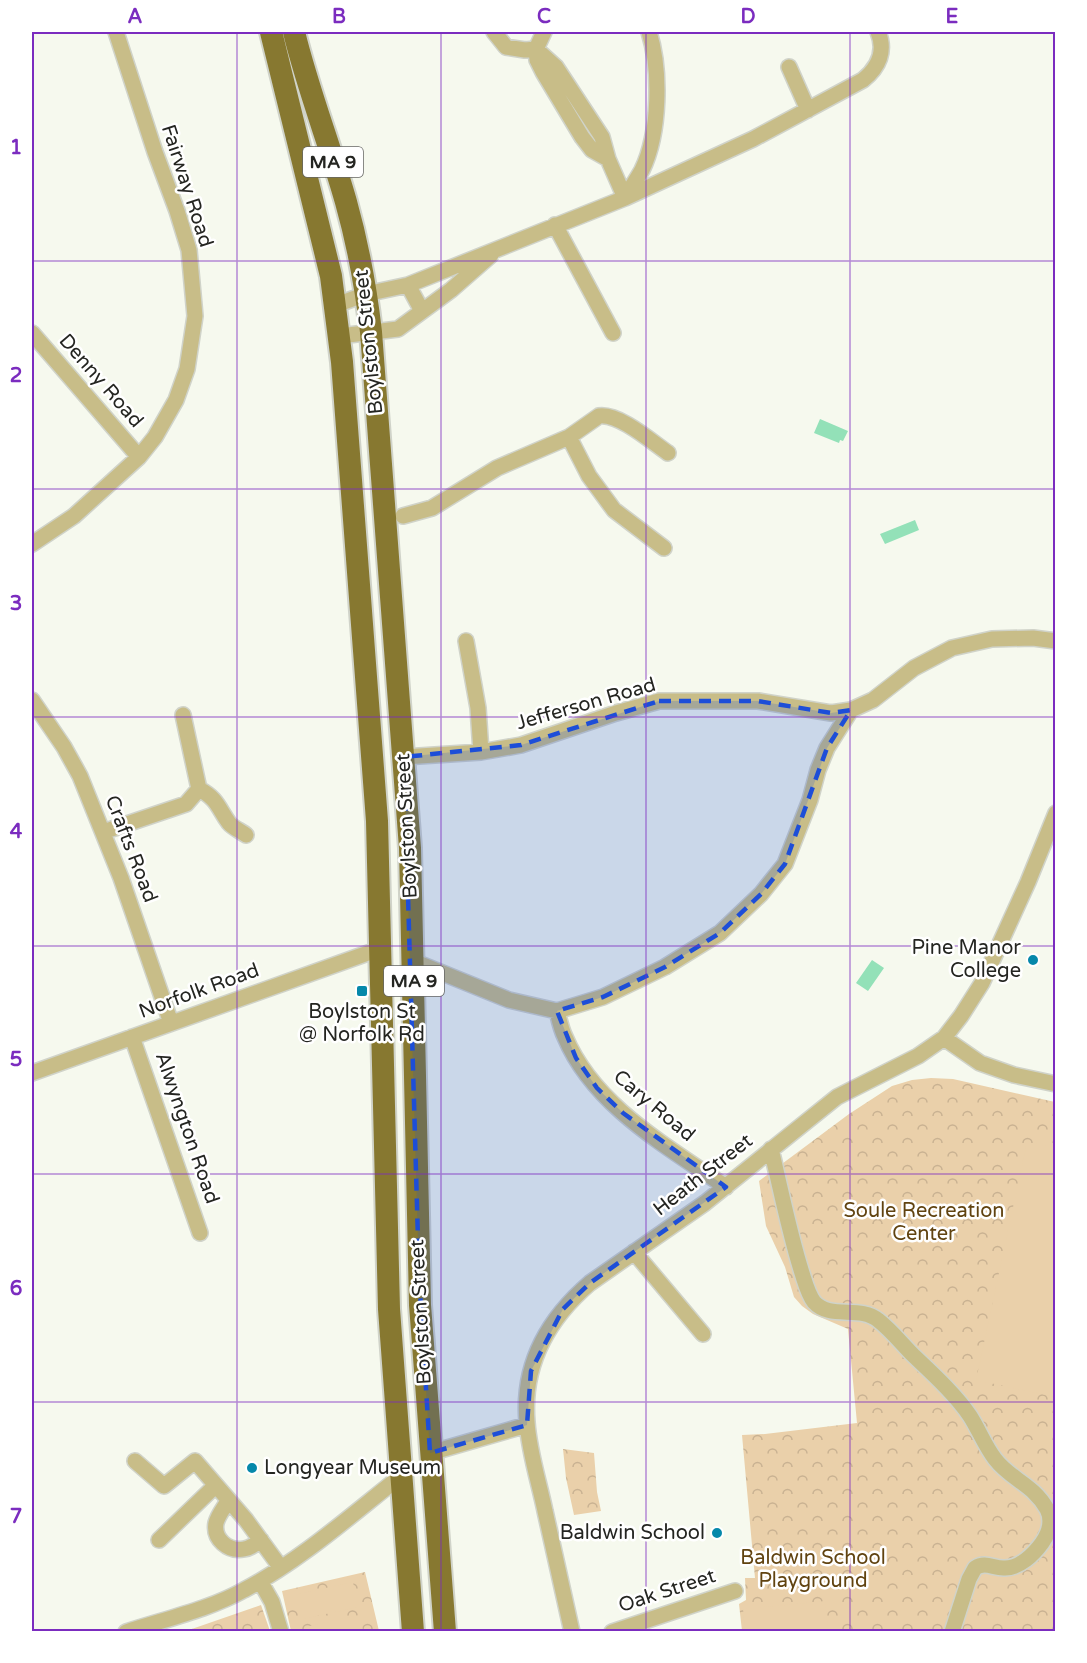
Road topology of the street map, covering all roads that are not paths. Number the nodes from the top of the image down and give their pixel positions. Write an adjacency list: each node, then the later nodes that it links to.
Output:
1 (116, 32): 24 (street, Fairway Road)
2 (271, 32): 16 (highway, Boylston Street / MA 9)
3 (294, 32): 15 (highway, Boylston Street / MA 9)
4 (494, 32): 8 (street)
5 (544, 32): 8 (street)
6 (649, 32): 11 (street)
7 (878, 32): 10 (street)
8 (536, 49): 11 (street)
9 (789, 67): 10 (street)
10 (808, 110): 11 (street)
11 (625, 198): 12 (street)
12 (555, 225): 13 (street); 20 (street)
13 (500, 248): 14 (street); 17 (street)
14 (408, 285): 15 (street); 17 (street)
15 (366, 294): 16 (street); 18 (highway, Boylston Street / MA 9)
16 (336, 305): 21 (highway, Boylston Street / MA 9)
17 (422, 311): 18 (street)
18 (371, 332): 21 (street); 34 (highway, Boylston Street / MA 9)
19 (32, 333): 24 (street, Denny Road)
20 (613, 333)
21 (340, 336): 39 (highway, Boylston Street / MA 9)
22 (569, 437): 23 (street); 25 (street); 27 (street)
23 (668, 453)
24 (139, 457): 26 (street, Fairway Road)
25 (403, 516)
26 (32, 543)
27 (663, 548)
28 (466, 641): 33 (street)
29 (1056, 641): 31 (street)
30 (32, 700): 37 (street, Crafts Road)
31 (851, 710): 33 (street, Jefferson Road); 41 (street)
32 (183, 715): 35 (street)
33 (481, 752): 34 (street, Jefferson Road)
34 (404, 757): 40 (highway, Boylston Street / MA 9)
35 (199, 789): 37 (street); 38 (street)
36 (1056, 813): 44 (street, Heath Street)
37 (103, 832): 42 (street, Crafts Road)
38 (246, 835)
39 (382, 948): 42 (street, Norfolk Road); 55 (highway, Boylston Street / MA 9)
40 (413, 961): 41 (street); 53 (highway, Boylston Street / MA 9)
41 (557, 1011): 48 (street, Cary Road)
42 (171, 1023): 43 (street, Norfolk Road)
43 (132, 1037): 45 (street, Norfolk Road); 49 (street, Alwyngton Road)
44 (944, 1038): 46 (street); 47 (street, Heath Street)
45 (32, 1073)
46 (1056, 1084)
47 (771, 1149): 48 (street, Heath Street); 69 (street)
48 (726, 1187): 50 (street, Heath Street)
49 (200, 1233)
50 (633, 1252): 51 (street); 52 (street, Heath Street)
51 (703, 1334)
52 (527, 1425): 53 (street); 67 (street, Heath Street)
53 (430, 1453): 66 (highway, Boylston Street / MA 9)
54 (135, 1461): 56 (street)
55 (401, 1476): 60 (street); 65 (highway, Boylston Street / MA 9)
56 (215, 1486): 57 (street); 58 (street)
57 (228, 1501): 59 (street); 59 (street)
58 (159, 1540)
59 (261, 1540): 60 (street)
60 (281, 1568): 61 (street)
61 (260, 1581): 63 (street); 64 (street)
62 (735, 1591): 68 (street, Oak Street)
63 (126, 1632)
64 (281, 1632)
65 (413, 1632)
66 (445, 1632)
67 (572, 1632)
68 (612, 1632)
69 (952, 1632)

